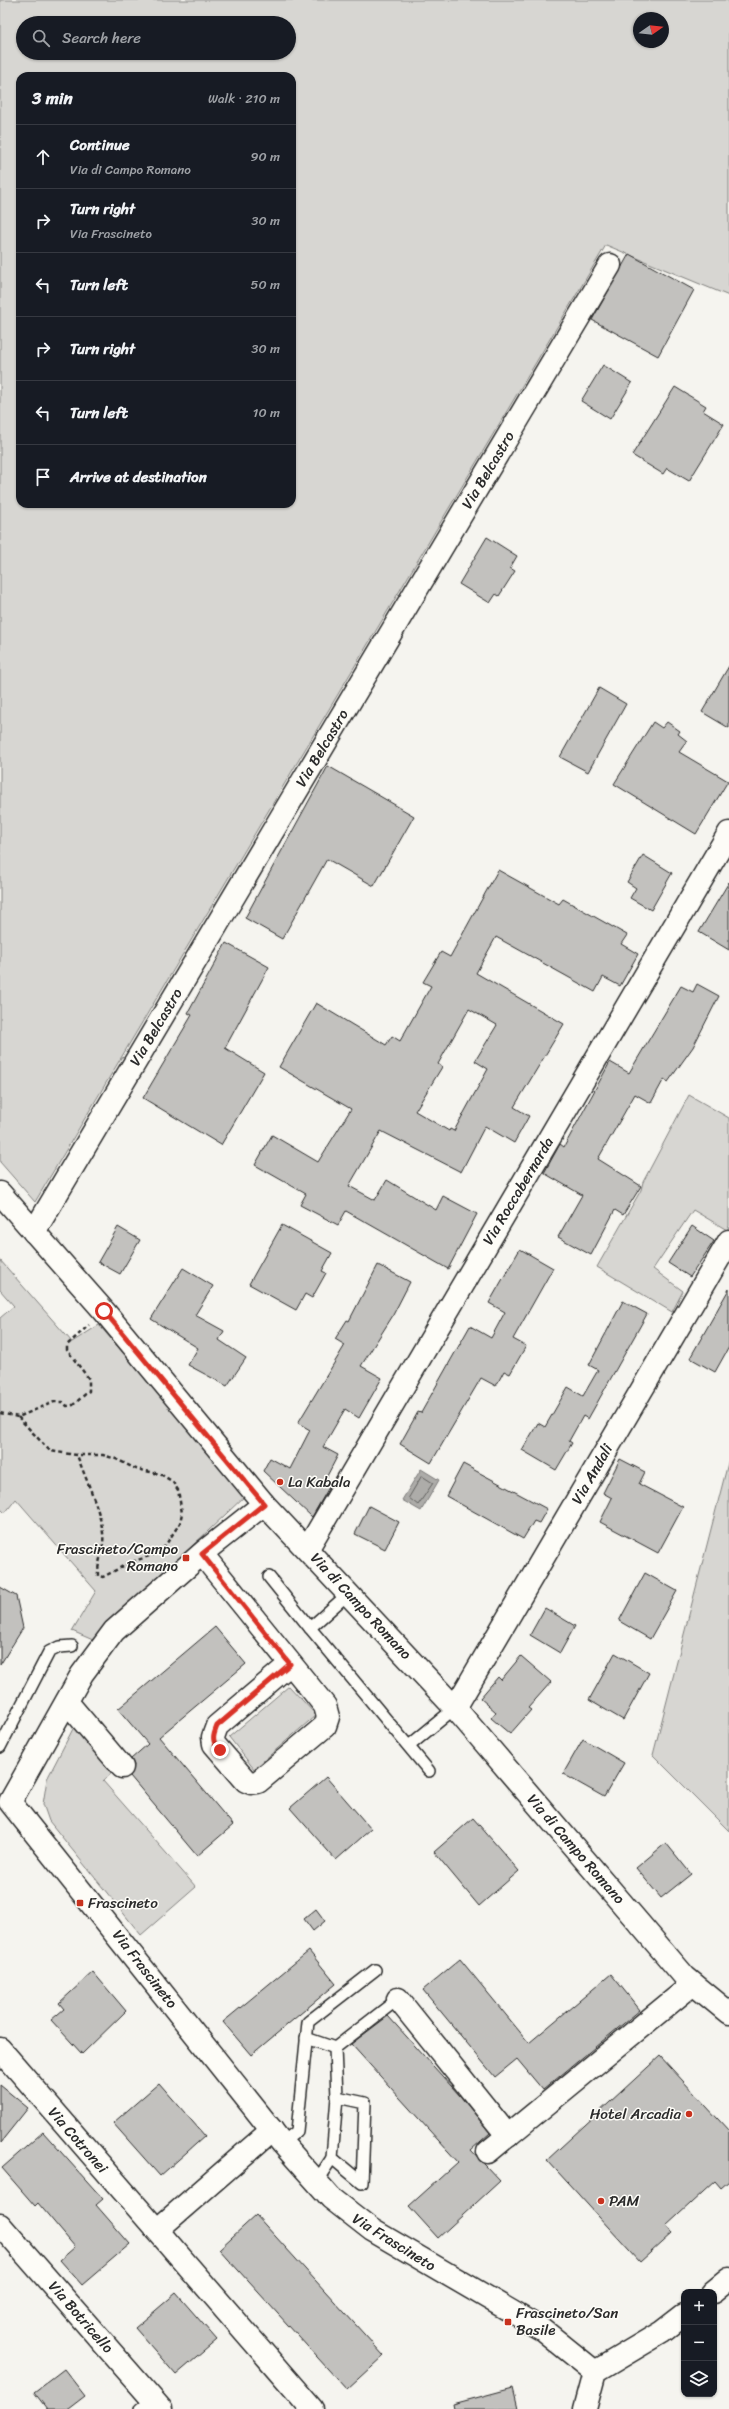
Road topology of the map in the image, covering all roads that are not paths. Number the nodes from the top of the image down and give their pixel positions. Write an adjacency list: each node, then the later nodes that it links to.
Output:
1 (610, 265): 4 (street, Via Belcastro)
2 (729, 833): 7 (street, Via Roccabernarda)
3 (0, 1193): 4 (street, Via di Campo Romano)
4 (34, 1232): 6 (street, Via di Campo Romano)
5 (729, 1241): 15 (street, Via Andali)
6 (264, 1504): 7 (street, Via di Campo Romano); 8 (street, Via Frascineto)
7 (308, 1548): 10 (street, Via di Campo Romano)
8 (202, 1554): 13 (street); 14 (street, Via Frascineto)
9 (269, 1577): 11 (lane)
10 (349, 1593): 11 (lane); 15 (street, Via di Campo Romano)
11 (310, 1628): 16 (lane)
12 (72, 1646): 17 (lane)
13 (290, 1664): 13 (street)
14 (67, 1702): 18 (street); 20 (street, Via Frascineto)
15 (454, 1708): 16 (lane); 22 (street, Via di Campo Romano)
16 (409, 1746): 19 (lane)
17 (0, 1747)
18 (122, 1766)
19 (430, 1771)
20 (5, 1808): 30 (street, Via Frascineto)
21 (375, 1970): 25 (lane)
22 (693, 1984): 24 (street, Via di Campo Romano); 29 (street)
23 (398, 1999): 26 (lane); 29 (street)
24 (729, 2013)
25 (306, 2038): 26 (lane); 30 (lane)
26 (335, 2048): 28 (lane)
27 (0, 2049): 35 (street, Via Cotronei)
28 (337, 2096): 32 (lane); 32 (lane)
29 (508, 2136): 31 (street)
30 (277, 2137): 33 (street, Via Frascineto); 35 (street)
31 (488, 2152)
32 (332, 2158): 33 (lane)
33 (316, 2182): 39 (street, Via Frascineto)
34 (0, 2225): 40 (street, Via Botricello)
35 (157, 2230): 41 (street, Via Cotronei)
36 (729, 2279): 37 (street)
37 (717, 2289)
38 (681, 2317): 39 (street)
39 (595, 2372): 42 (street)
40 (152, 2406)
41 (312, 2409)
42 (584, 2409)

